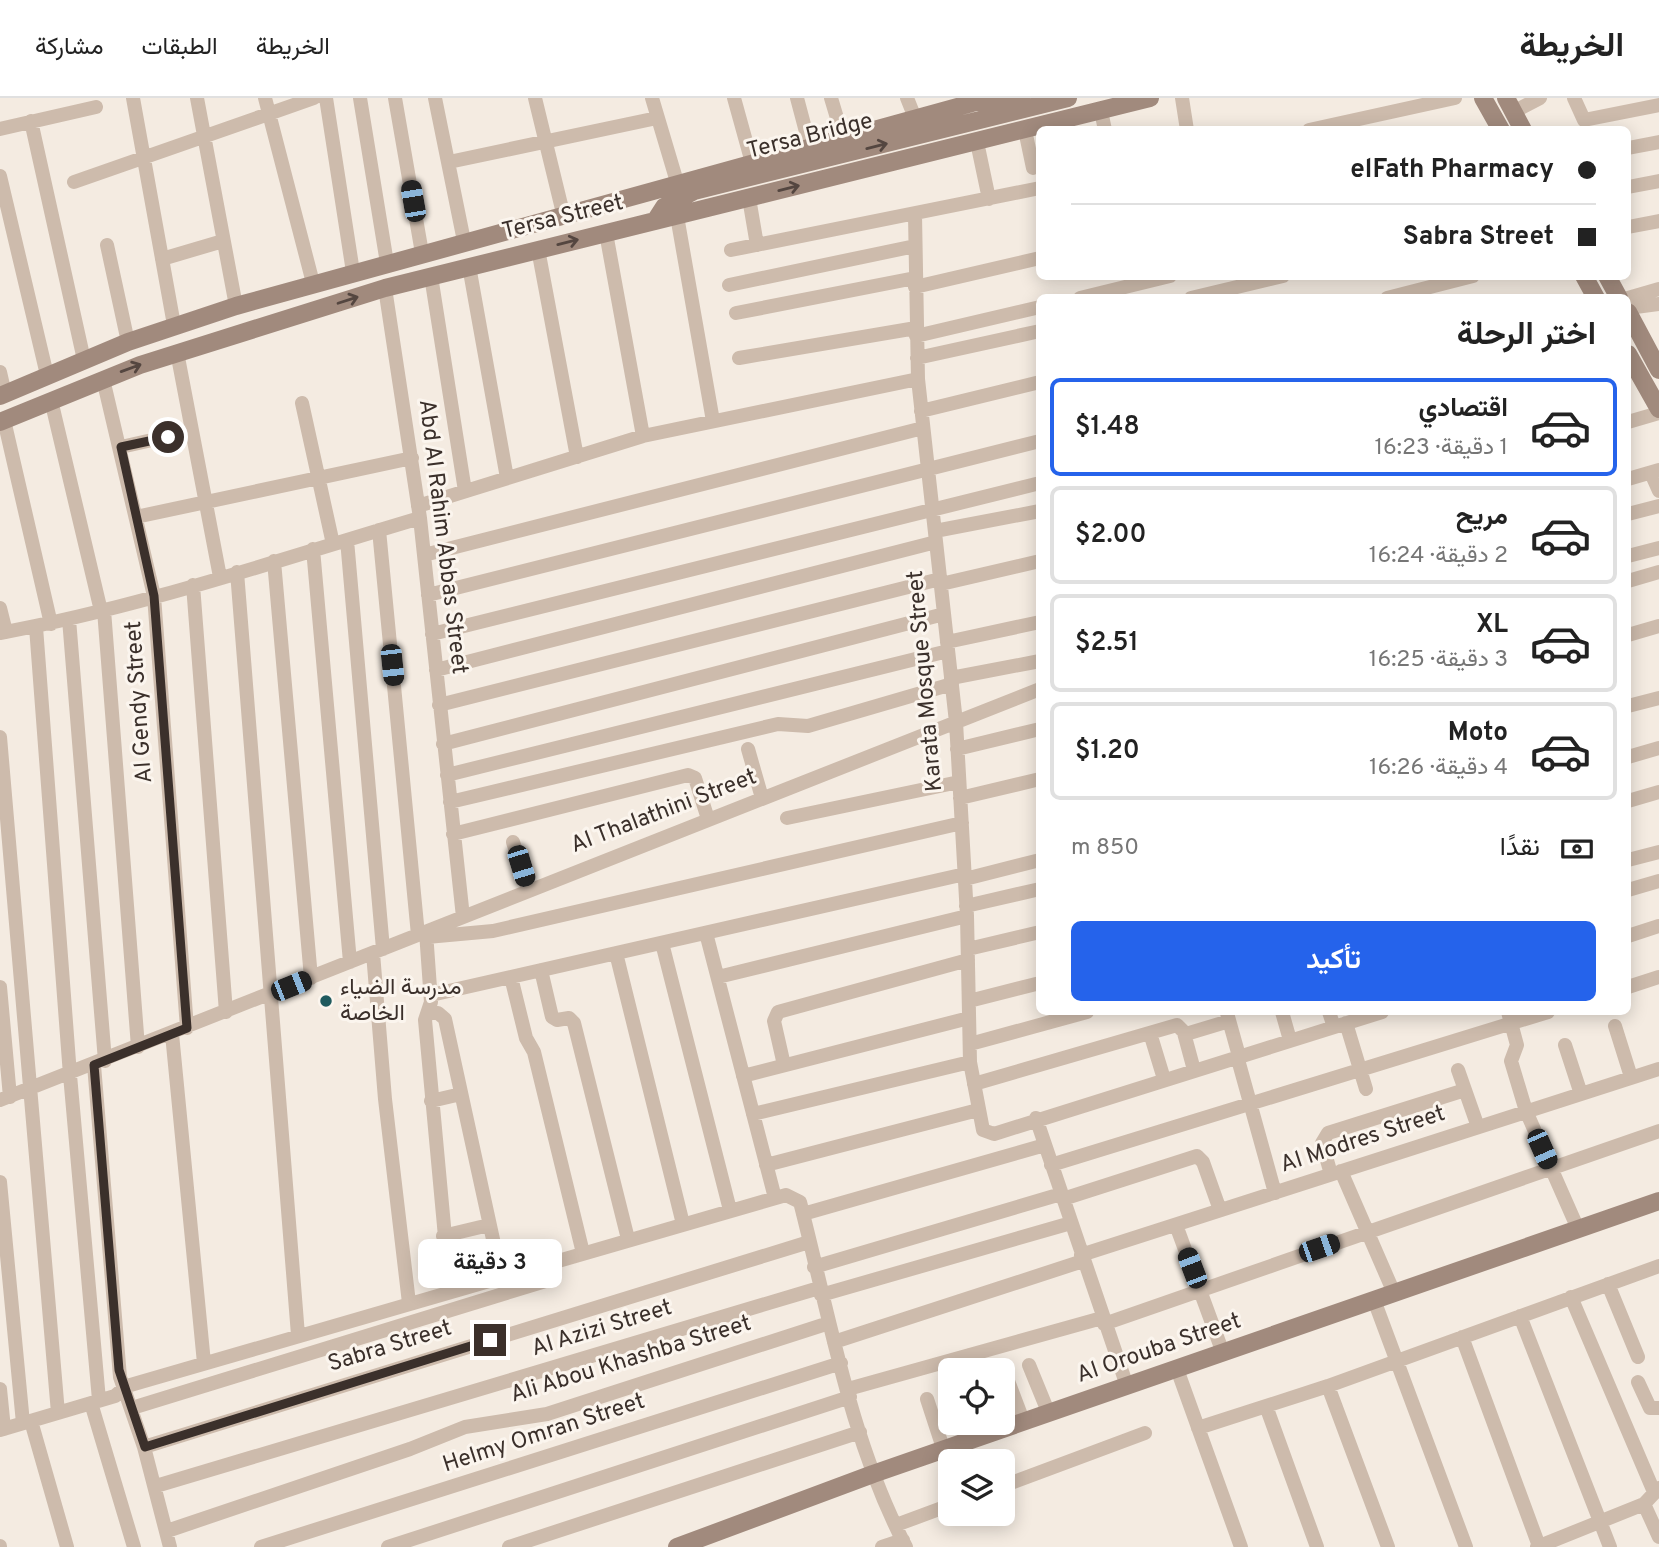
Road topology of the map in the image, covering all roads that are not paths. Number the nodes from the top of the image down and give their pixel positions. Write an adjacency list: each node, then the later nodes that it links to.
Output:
1 (59, 98): 30 (street)
2 (133, 98): 51 (street)
3 (197, 98): 44 (street)
4 (265, 98): 31 (street)
5 (314, 98): 31 (street)
6 (326, 98): 82 (street)
7 (360, 98): 80 (street)
8 (395, 98): 77 (street)
9 (435, 98): 52 (street)
10 (536, 98): 46 (street)
11 (652, 98): 32 (street)
12 (734, 98): 53 (street)
13 (797, 98): 49 (street)
14 (831, 98): 45 (street)
15 (907, 98): 33 (street)
16 (990, 98): 25 (main road, Tersa Street)
17 (1021, 98): 25 (main road)
18 (1068, 98): 66 (main road, Tersa Bridge, one-way to 18)
19 (1150, 98): 29 (main road, Tersa Street)
20 (1182, 98): 37 (street)
21 (1455, 98): 38 (street)
22 (1483, 98): 39 (main road)
23 (1540, 98): 26 (street)
24 (1574, 98): 27 (street)
25 (967, 101): 33 (main road, Tersa Street)
26 (1510, 105): 40 (main road)
27 (1659, 105)
28 (96, 107): 30 (street)
29 (1101, 111): 35 (main road, Tersa Street); 36 (street)
30 (62, 114): 34 (street)
31 (268, 114): 44 (street); 87 (street)
32 (657, 118): 46 (street); 58 (street)
33 (915, 118): 45 (main road, Tersa Street)
34 (31, 121): 42 (street); 114 (street)
35 (1064, 125)
36 (1104, 126)
37 (1183, 126)
38 (1327, 126)
39 (1499, 126)
40 (1522, 126)
41 (1036, 128): 43 (main road, Tersa Street)
42 (0, 129)
43 (1024, 130): 47 (main road, Tersa Street); 54 (street)
44 (204, 136): 51 (street); 70 (street)
45 (843, 138): 49 (main road, Tersa Street)
46 (546, 141): 52 (street); 63 (street)
47 (977, 142): 61 (main road, Tersa Street, one-way to 47); 62 (street)
48 (1659, 142): 50 (street)
49 (810, 147): 53 (main road, Tersa Street)
50 (1631, 147)
51 (143, 157): 57 (street); 78 (street)
52 (449, 162): 71 (street)
53 (752, 163): 58 (main road, Tersa Street)
54 (1033, 168)
55 (0, 176): 118 (street)
56 (1659, 181): 59 (street)
57 (74, 182)
58 (677, 182): 63 (main road, Tersa Street)
59 (1631, 186)
60 (1036, 189): 62 (street)
61 (749, 198): 65 (main road, Tersa Street); 73 (street)
62 (989, 199): 64 (street)
63 (563, 214): 71 (main road, Tersa Street)
64 (915, 215): 73 (street); 74 (street, Karata Mosque Street)
65 (677, 216): 66 (main road, Tersa Street); 128 (street)
66 (655, 221): 69 (main road, Tersa Street)
67 (1659, 221): 68 (street)
68 (1631, 226)
69 (606, 233): 75 (main road, Tersa Street, one-way to 69); 132 (street)
70 (223, 241): 78 (street); 98 (street)
71 (464, 241): 77 (main road, Tersa Street)
72 (107, 245): 108 (street)
73 (757, 245): 76 (street)
74 (915, 246): 88 (street, Karata Mosque Street); 89 (street)
75 (538, 249): 81 (main road, Tersa Street); 135 (street)
76 (731, 250)
77 (422, 253): 80 (main road, Tersa Street)
78 (162, 259): 105 (street)
79 (1036, 259): 88 (street)
80 (387, 263): 82 (main road, Tersa Street)
81 (469, 266): 83 (main road, Tersa Street); 140 (street)
82 (353, 272): 87 (main road, Tersa Street)
83 (431, 276): 90 (main road, Tersa Street); 143 (street)
84 (1154, 280): 93 (street)
85 (1266, 280): 94 (street)
86 (1457, 280): 95 (street)
87 (313, 283): 92 (main road, Tersa Street)
88 (915, 283): 101 (street); 106 (street, Karata Mosque Street)
89 (729, 285)
90 (384, 289): 103 (main road, Tersa Street, one-way to 90); 136 (street, Abd Al Rahim Abbas Street)
91 (1659, 289): 96 (street)
92 (286, 291): 98 (main road, Tersa Street); 103 (main road)
93 (1096, 294)
94 (1208, 294)
95 (1403, 294)
96 (1631, 297)
97 (1659, 304): 100 (street)
98 (236, 306): 104 (main road, Tersa Street)
99 (1036, 308): 106 (street)
100 (1631, 309)
101 (736, 313)
102 (1631, 314): 110 (main road)
103 (296, 317): 109 (main road, Tersa Street)
104 (195, 318): 105 (main road, Tersa Street); 109 (main road)
105 (174, 325): 108 (main road, Tersa Street)
106 (916, 332): 112 (street); 113 (street, Karata Mosque Street)
107 (1036, 332): 113 (street)
108 (128, 342): 114 (main road, Tersa Street)
109 (208, 343): 111 (main road, Tersa Street)
110 (1652, 344): 116 (main road)
111 (177, 352): 119 (main road, Tersa Street, one-way to 111); 131 (street)
112 (739, 358)
113 (917, 358): 120 (street, Karata Mosque Street)
114 (84, 360): 118 (main road, Tersa Street)
115 (1631, 364): 126 (main road)
116 (1659, 370)
117 (0, 372): 122 (street)
118 (47, 375): 122 (main road, Tersa Street)
119 (103, 379): 123 (main road, Tersa Street); 134 (street, Al Gendy Street)
120 (918, 379): 125 (street, Karata Mosque Street); 128 (street)
121 (1036, 383): 125 (street)
122 (3, 395)
123 (51, 400): 127 (main road, Tersa Street); 170 (street)
124 (302, 404): 139 (street)
125 (921, 411): 130 (street, Karata Mosque Street)
126 (1659, 411): 129 (street)
127 (2, 421): 174 (street)
128 (713, 421): 132 (street)
129 (1631, 421)
130 (923, 428): 137 (street, Karata Mosque Street); 157 (street)
131 (192, 431): 134 (street); 145 (street)
132 (643, 436): 135 (street)
133 (1036, 442): 137 (street)
134 (121, 447): 151 (street, Al Gendy Street)
135 (577, 457): 140 (street)
136 (412, 458): 139 (street); 148 (street, Abd Al Rahim Abbas Street)
137 (928, 468): 147 (street, Karata Mosque Street); 168 (street)
138 (1655, 472): 141 (street); 144 (street)
139 (318, 478): 145 (street); 154 (street)
140 (507, 478): 143 (street)
141 (1631, 478)
142 (1036, 484): 147 (street)
143 (466, 491): 148 (street)
144 (1659, 491)
145 (206, 502): 151 (street); 163 (street)
146 (1659, 506): 150 (street)
147 (932, 508): 153 (street, Karata Mosque Street); 178 (street)
148 (419, 512): 152 (street); 157 (street, Abd Al Rahim Abbas Street)
149 (1036, 512): 153 (street)
150 (1631, 513)
151 (136, 517): 167 (street, Al Gendy Street)
152 (379, 530): 154 (street); 222 (street)
153 (935, 537): 165 (street, Karata Mosque Street); 182 (street)
154 (340, 542): 156 (street); 225 (street)
155 (1659, 548): 158 (street)
156 (313, 550): 159 (street); 228 (street)
157 (424, 555): 168 (street, Abd Al Rahim Abbas Street)
158 (1631, 555)
159 (274, 561): 161 (street); 233 (street)
160 (1036, 562): 165 (street)
161 (237, 572): 163 (street); 237 (street)
162 (1659, 572): 164 (street)
163 (220, 577): 166 (street)
164 (1631, 580)
165 (940, 581): 171 (street, Karata Mosque Street); 186 (street)
166 (193, 585): 167 (street); 240 (street)
167 (154, 596): 170 (street); 251 (street, Al Gendy Street)
168 (428, 596): 178 (street, Abd Al Rahim Abbas Street)
169 (0, 608): 177 (street)
170 (103, 610): 172 (street); 258 (street)
171 (944, 614): 180 (street, Karata Mosque Street); 191 (street)
172 (69, 619): 174 (street); 261 (street)
173 (1036, 623): 180 (street)
174 (51, 624): 176 (street)
175 (1659, 626): 179 (street)
176 (36, 627): 177 (street); 267 (street)
177 (3, 632)
178 (432, 634): 182 (street, Abd Al Rahim Abbas Street)
179 (1631, 634)
180 (947, 647): 183 (street, Karata Mosque Street); 196 (street)
181 (1036, 662): 183 (street)
182 (436, 670): 186 (street, Abd Al Rahim Abbas Street)
183 (951, 681): 188 (street, Karata Mosque Street); 203 (street)
184 (1032, 696): 188 (street, Al Thalathini Street)
185 (1659, 698): 187 (street)
186 (439, 705): 191 (street, Abd Al Rahim Abbas Street)
187 (1631, 705)
188 (956, 722): 194 (street, Karata Mosque Street); 200 (street, Al Thalathini Street)
189 (1036, 730): 194 (street)
190 (0, 737): 272 (street)
191 (443, 744): 196 (street, Abd Al Rahim Abbas Street)
192 (1659, 748): 195 (street)
193 (748, 749): 200 (street)
194 (957, 749): 198 (street, Karata Mosque Street)
195 (1631, 756)
196 (447, 775): 203 (street, Abd Al Rahim Abbas Street)
197 (1036, 780): 201 (street)
198 (959, 782): 201 (street, Karata Mosque Street); 204 (street)
199 (1659, 792): 202 (street)
200 (762, 798): 205 (street, Al Thalathini Street)
201 (960, 798): 206 (street, Karata Mosque Street)
202 (1631, 800)
203 (450, 802): 207 (street, Abd Al Rahim Abbas Street)
204 (787, 818)
205 (708, 819): 207 (street); 214 (street, Al Thalathini Street)
206 (962, 823): 212 (street, Karata Mosque Street); 222 (street)
207 (453, 834): 218 (street, Abd Al Rahim Abbas Street)
208 (513, 842): 214 (street)
209 (1659, 852): 210 (street)
210 (1631, 859)
211 (1036, 861): 212 (street)
212 (965, 877): 217 (street, Karata Mosque Street); 220 (street)
213 (1659, 881): 215 (street)
214 (528, 889): 218 (street, Al Thalathini Street)
215 (1631, 889)
216 (1036, 890): 217 (street)
217 (967, 911): 227 (street, Karata Mosque Street); 231 (street)
218 (463, 917): 222 (street, Al Thalathini Street)
219 (1659, 926): 223 (street)
220 (706, 933): 224 (street); 231 (street)
221 (1036, 933): 227 (street)
222 (424, 934): 225 (street, Al Thalathini Street); 238 (street)
223 (1631, 935)
224 (662, 943): 226 (street); 296 (street)
225 (378, 951): 228 (street, Al Thalathini Street); 321 (street)
226 (616, 953): 229 (street); 300 (street)
227 (968, 954): 239 (street, Karata Mosque Street); 262 (street)
228 (350, 962): 233 (street, Al Thalathini Street)
229 (541, 970): 230 (street); 306 (street)
230 (511, 977): 238 (street); 308 (street)
231 (718, 977): 268 (street)
232 (1659, 977): 235 (street)
233 (311, 978): 237 (street, Al Thalathini Street)
234 (1036, 984): 239 (street)
235 (1631, 986)
236 (0, 987): 277 (street)
237 (271, 994): 240 (street, Al Thalathini Street); 325 (street)
238 (431, 995): 241 (street)
239 (969, 1000): 248 (street, Karata Mosque Street)
240 (226, 1012): 251 (street, Al Thalathini Street)
241 (429, 1013): 275 (street); 278 (street)
242 (1076, 1015): 256 (street)
243 (1283, 1015): 255 (street)
244 (1332, 1015): 249 (street)
245 (1371, 1015): 249 (street)
246 (1228, 1016): 253 (street); 259 (street)
247 (1510, 1017): 265 (street); 281 (street)
248 (969, 1018): 256 (street, Karata Mosque Street); 262 (street)
249 (1340, 1025): 255 (street); 265 (street)
250 (1615, 1026): 269 (street)
251 (187, 1028): 254 (street, Al Thalathini Street)
252 (1150, 1033): 253 (street); 270 (street); 271 (street)
253 (1184, 1033): 263 (street)
254 (172, 1034): 258 (street, Al Thalathini Street); 331 (street)
255 (1290, 1040): 259 (street)
256 (970, 1044): 260 (street, Karata Mosque Street)
257 (1564, 1045): 276 (street)
258 (138, 1047): 261 (street, Al Thalathini Street)
259 (1238, 1056): 263 (street); 279 (street)
260 (970, 1062): 271 (street, Karata Mosque Street); 282 (street)
261 (99, 1063): 267 (street, Al Thalathini Street); 338 (street)
262 (784, 1065): 268 (street)
263 (1194, 1069): 270 (street)
264 (1659, 1069): 269 (street, Al Modres Street)
265 (1360, 1070): 273 (street); 279 (street)
266 (1458, 1070): 274 (street)
267 (70, 1074): 272 (street, Al Thalathini Street); 343 (street)
268 (743, 1076): 282 (street)
269 (1631, 1077): 276 (street, Al Modres Street)
270 (1164, 1079): 283 (street)
271 (974, 1084): 280 (street, Karata Mosque Street)
272 (31, 1089): 277 (street, Al Thalathini Street); 347 (street)
273 (1366, 1089)
274 (1465, 1090): 284 (street); 290 (street)
275 (461, 1094): 278 (street); 301 (street)
276 (1581, 1094): 281 (street, Al Modres Street)
277 (5, 1099)
278 (431, 1101): 305 (street)
279 (1250, 1104): 288 (street); 292 (street)
280 (978, 1110): 283 (street, Karata Mosque Street); 287 (street)
281 (1526, 1111): 284 (street, Al Modres Street); 289 (street)
282 (753, 1114): 287 (street)
283 (1035, 1118): 286 (street)
284 (1478, 1127): 290 (street, Al Modres Street)
285 (1659, 1131): 289 (street)
286 (1045, 1144): 288 (street); 298 (street)
287 (766, 1165): 294 (street)
288 (1052, 1165): 293 (street)
289 (1550, 1167): 303 (street); 304 (street)
290 (1336, 1173): 292 (street, Al Modres Street); 304 (street)
291 (0, 1182): 349 (street)
292 (1275, 1193): 297 (street, Al Modres Street)
293 (1062, 1197): 297 (street); 299 (street); 311 (street)
294 (775, 1198): 296 (street); 298 (street)
295 (1659, 1201): 303 (main road, Al Orouba Street)
296 (730, 1210): 300 (street)
297 (1220, 1210): 302 (street, Al Modres Street)
298 (803, 1214): 307 (street)
299 (1071, 1223): 309 (street); 317 (street, Al Azizi Street)
300 (683, 1224): 306 (street)
301 (489, 1225): 305 (street); 312 (street)
302 (1176, 1225): 309 (street, Al Modres Street); 315 (street)
303 (1578, 1229): 318 (main road, Al Orouba Street)
304 (1367, 1231): 315 (street); 318 (street)
305 (443, 1236): 316 (street)
306 (628, 1240): 308 (street)
307 (809, 1242): 311 (street); 357 (street, Sabra Street)
308 (583, 1252): 312 (street)
309 (1082, 1258): 323 (street); 327 (street, Al Modres Street)
310 (1659, 1266): 314 (street)
311 (814, 1267): 317 (street)
312 (501, 1276): 316 (street)
313 (552, 1279): 345 (street)
314 (1608, 1284): 319 (street); 329 (street)
315 (1200, 1290): 323 (street); 328 (street)
316 (450, 1291): 321 (street)
317 (820, 1292): 324 (street); 363 (street, Al Azizi Street)
318 (1394, 1293): 320 (main road, Al Orouba Street)
319 (1571, 1297): 322 (street); 364 (street)
320 (1374, 1300): 328 (main road, Al Orouba Street); 330 (street)
321 (409, 1303): 325 (street)
322 (1520, 1316): 326 (street); 367 (street)
323 (1103, 1321): 336 (street); 340 (street)
324 (829, 1323): 327 (street); 369 (street, Ali Abou Khashba Street)
325 (298, 1335): 331 (street)
326 (1462, 1337): 330 (street); 384 (street)
327 (834, 1342): 332 (street)
328 (1223, 1353): 334 (main road, Al Orouba Street)
329 (1638, 1357)
330 (1394, 1361): 337 (street); 383 (street)
331 (204, 1363): 338 (street)
332 (841, 1363): 340 (street); 375 (street, Helmy Omran Street)
333 (1029, 1365): 348 (street)
334 (1177, 1369): 336 (main road, Al Orouba Street); 352 (street)
335 (1638, 1382): 346 (street)
336 (1127, 1386): 348 (main road, Al Orouba Street)
337 (1328, 1386): 344 (street); 382 (street)
338 (124, 1387): 343 (street); 345 (street)
339 (0, 1389): 353 (street)
340 (849, 1393): 354 (street); 376 (street)
341 (927, 1399): 358 (street)
342 (1015, 1399): 350 (street)
343 (95, 1402): 347 (street); 373 (street)
344 (1266, 1406): 352 (street); 381 (street)
345 (132, 1408): 357 (street)
346 (1659, 1408)
347 (58, 1413): 349 (street)
348 (1049, 1414): 350 (main road, Al Orouba Street)
349 (27, 1422): 353 (street); 372 (street)
350 (1024, 1423): 351 (main road, Al Orouba Street)
351 (1015, 1424)
352 (1198, 1428): 380 (street)
353 (2, 1429)
354 (860, 1432): 361 (street); 377 (street)
355 (1145, 1433): 362 (street)
356 (979, 1435): 359 (main road, Al Orouba Street)
357 (145, 1447): 363 (street)
358 (943, 1449)
359 (948, 1449)
360 (938, 1453): 361 (main road, Al Orouba Street)
361 (873, 1474): 368 (street); 378 (main road, Al Orouba Street)
362 (1015, 1482)
363 (156, 1486): 369 (street)
364 (1657, 1490): 365 (street)
365 (1644, 1504): 367 (street); 370 (street)
366 (938, 1509): 368 (street)
367 (1599, 1521): 384 (street); 385 (street)
368 (896, 1525): 371 (street)
369 (167, 1531): 374 (street)
370 (1659, 1537)
371 (904, 1543): 379 (street)
372 (67, 1547)
373 (134, 1547)
374 (170, 1547)
375 (261, 1547)
376 (388, 1547)
377 (509, 1547)
378 (677, 1547)
379 (882, 1547)
380 (1241, 1547)
381 (1317, 1547)
382 (1388, 1547)
383 (1466, 1547)
384 (1538, 1547)
385 (1610, 1547)

